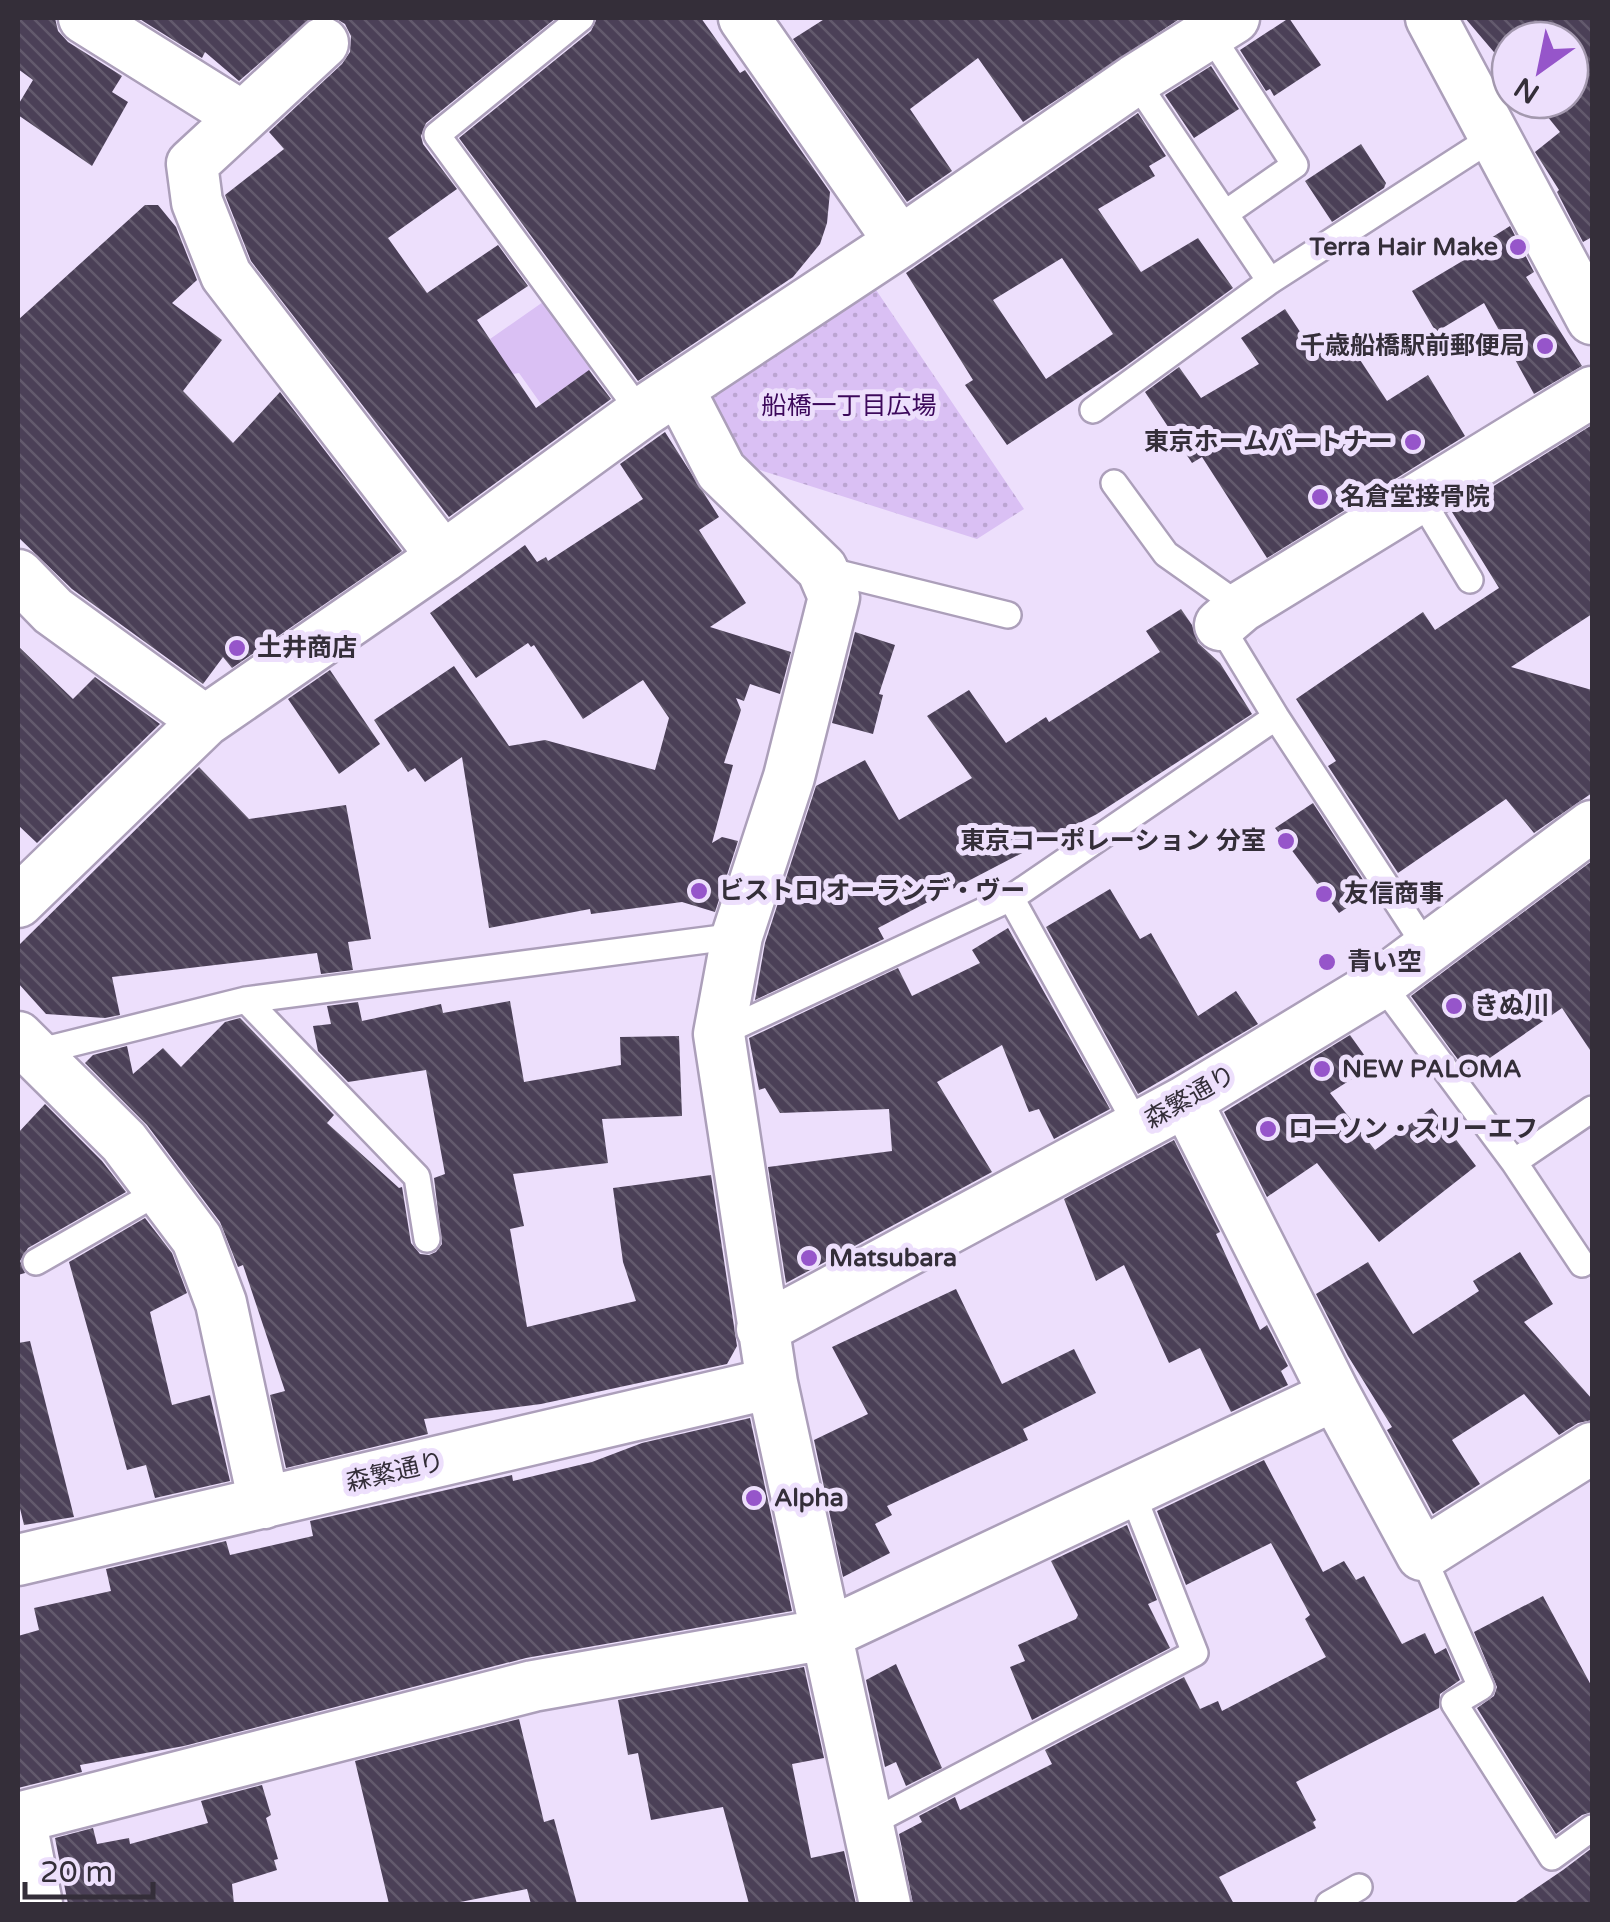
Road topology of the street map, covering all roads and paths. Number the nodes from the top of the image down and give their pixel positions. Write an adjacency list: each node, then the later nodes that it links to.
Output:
1 (84, 18): 8 (street)
2 (581, 18): 15 (lane)
3 (1431, 18): 9 (street)
4 (760, 23): 11 (street)
5 (1222, 26): 7 (street); 10 (lane)
6 (323, 43): 8 (street)
7 (1134, 80): 10 (lane); 11 (street)
8 (241, 116): 19 (street)
9 (1495, 136): 12 (lane); 13 (street)
10 (1226, 213): 12 (lane)
11 (900, 242): 15 (street)
12 (1270, 281): 16 (lane)
13 (1588, 296)
14 (1592, 392): 18 (street)
15 (661, 402): 19 (street); 20 (street)
16 (1093, 410)
17 (1114, 482): 24 (lane)
18 (1421, 499): 22 (lane); 24 (street)
19 (443, 557): 26 (street)
20 (822, 569): 23 (lane); 30 (street)
21 (18, 575): 26 (street)
22 (1470, 580)
23 (1008, 615)
24 (1231, 616): 25 (lane)
25 (1276, 717): 28 (lane); 31 (lane)
26 (205, 721): 29 (street)
27 (1592, 826): 31 (street, 森繁通り)
28 (1011, 898): 34 (lane); 38 (lane)
29 (18, 902)
30 (737, 936): 33 (lane); 34 (street)
31 (1426, 948): 32 (street, 森繁通り)
32 (1381, 983): 36 (street, 森繁通り); 39 (lane)
33 (246, 1000): 35 (lane); 41 (lane)
34 (720, 1034): 44 (street)
35 (29, 1049): 40 (street)
36 (1186, 1101): 38 (street, 森繁通り); 46 (street)
37 (1592, 1109): 39 (lane)
38 (1138, 1127): 44 (street, 森繁通り)
39 (1514, 1162): 43 (lane)
40 (160, 1191): 42 (lane); 49 (street)
41 (428, 1239)
42 (36, 1262)
43 (1582, 1264)
44 (762, 1329): 45 (street)
45 (772, 1382): 49 (street, 森繁通り); 52 (street)
46 (1336, 1395): 48 (street); 50 (street)
47 (1592, 1448): 50 (street)
48 (1131, 1490): 52 (street); 54 (lane)
49 (264, 1503): 51 (street, 森繁通り)
50 (1422, 1555): 55 (lane)
51 (18, 1560)
52 (827, 1634): 53 (street); 54 (street)
53 (19, 1818): 57 (street)
54 (867, 1825): 58 (street)
55 (1592, 1828)
56 (1360, 1887): 59 (lane)
57 (36, 1904)
58 (885, 1904)
59 (1330, 1904)

